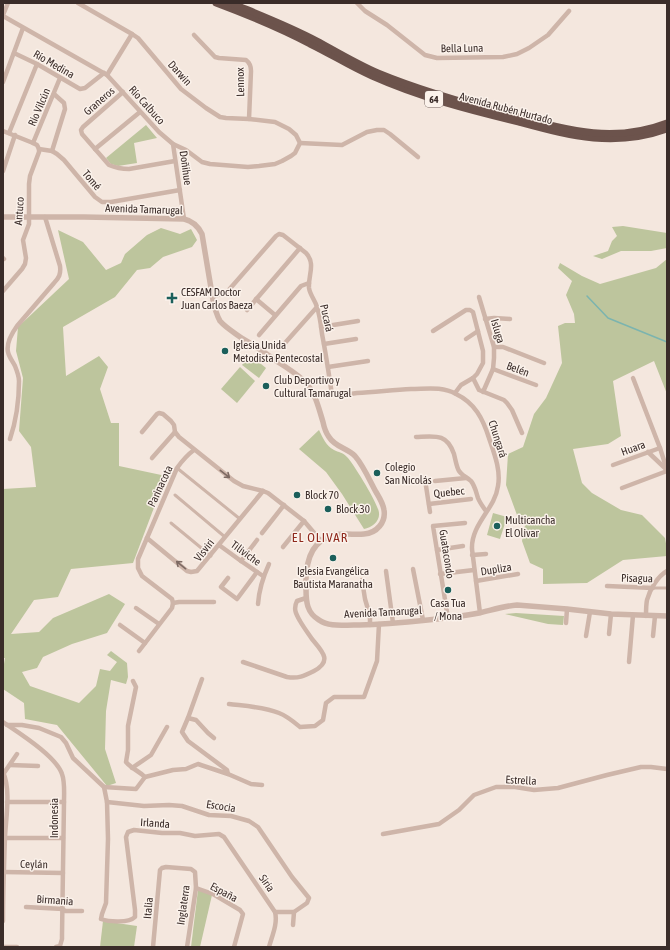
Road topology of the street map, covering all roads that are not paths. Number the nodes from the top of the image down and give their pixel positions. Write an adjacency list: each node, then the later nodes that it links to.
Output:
1 (8, 3): 7 (street)
2 (78, 3): 9 (street, Darwin)
3 (216, 3): 21 (highway, Avenida Rubén Hurtado / 64)
4 (231, 3): 20 (highway, Avenida Rubén Hurtado / 64)
5 (357, 3): 6 (street, Bella Luna)
6 (569, 11)
7 (3, 16): 8 (street, Río Calbuco)
8 (23, 28): 11 (street); 13 (street, Río Calbuco)
9 (132, 34): 13 (street, Río Medina); 19 (street, Darwin)
10 (194, 34): 19 (street, Lennox)
11 (14, 53): 12 (street, Río Medina); 15 (street)
12 (37, 64): 14 (street, Río Medina); 23 (street)
13 (105, 74): 14 (street, Río Medina); 16 (street, Río Calbuco)
14 (60, 78): 17 (street, Río Vilcún)
15 (3, 82)
16 (123, 92): 18 (street, Río Calbuco); 29 (street, Graneros)
17 (54, 94): 25 (street, Río Vilcún); 30 (street)
18 (140, 112): 27 (street, Río Calbuco); 29 (street)
19 (249, 119): 26 (street, Darwin)
20 (667, 123)
21 (667, 129)
22 (3, 131): 23 (street)
23 (9, 133): 24 (street)
24 (15, 135): 25 (street); 33 (street)
25 (33, 143): 28 (street)
26 (300, 143): 27 (street, Río Calbuco); 31 (street)
27 (173, 144): 32 (street, Doñihue)
28 (39, 149): 30 (street); 35 (street, Antuco)
29 (95, 149): 32 (street, Graneros)
30 (52, 151): 34 (street, Tomé)
31 (418, 157)
32 (175, 161): 34 (street, Doñihue)
33 (3, 171)
34 (180, 190): 38 (street, Doñihue)
35 (28, 216): 36 (street, Avenida Tamarugal); 37 (street, Avenida Tamarugal); 41 (street, Antuco)
36 (3, 217)
37 (45, 217): 38 (street, Avenida Tamarugal); 75 (street)
38 (184, 219): 42 (street, Avenida Tamarugal)
39 (300, 248): 40 (street, Pucará); 42 (street, Pucará); 44 (street)
40 (309, 283): 45 (street, Pucará); 47 (street)
41 (3, 292)
42 (213, 296): 70 (street, Avenida Tamarugal)
43 (479, 297): 48 (street, Isluga)
44 (256, 299): 46 (street); 47 (street)
45 (317, 307): 51 (street, Pucará); 57 (street)
46 (247, 310)
47 (276, 315): 54 (street)
48 (486, 319): 49 (street); 59 (street, Isluga)
49 (510, 319)
50 (358, 321): 51 (street)
51 (321, 327): 58 (street, Pucará)
52 (433, 331): 53 (street, Isluga)
53 (478, 331): 55 (street); 64 (street, Isluga)
54 (259, 335)
55 (466, 338)
56 (356, 339): 58 (street)
57 (285, 343)
58 (324, 344): 62 (street, Pucará)
59 (494, 347): 61 (street); 63 (street, Isluga)
60 (368, 361): 62 (street)
61 (544, 363)
62 (328, 367): 69 (street, Pucará)
63 (493, 370): 66 (street, Belén); 67 (street, Isluga)
64 (472, 378): 67 (street); 68 (street, Isluga)
65 (632, 378): 76 (street)
66 (536, 385)
67 (483, 392): 73 (street)
68 (455, 393): 69 (street, Chungará); 92 (street, Chungará)
69 (332, 395): 70 (street, Chungará)
70 (314, 396): 102 (street, Avenida Tamarugal)
71 (142, 432): 72 (street)
72 (175, 432): 77 (street); 79 (street)
73 (522, 433)
74 (416, 437): 83 (street)
75 (10, 439)
76 (660, 448): 78 (street, Huara); 82 (street)
77 (194, 450): 81 (street, Parinacota); 87 (street, one-way to 87)
78 (648, 452): 80 (street, Huara); 82 (street)
79 (152, 458)
80 (613, 465)
81 (177, 468): 94 (street); 100 (street, Parinacota)
82 (667, 471): 86 (street)
83 (466, 478): 84 (street); 92 (street)
84 (435, 481)
85 (426, 486): 90 (street)
86 (622, 488)
87 (263, 490): 91 (street); 94 (street, Visviri)
88 (175, 495): 99 (street)
89 (471, 499): 90 (street, Quebec)
90 (429, 504): 93 (street)
91 (284, 505): 95 (street); 98 (street)
92 (486, 511): 108 (street, Chungará)
93 (430, 512)
94 (240, 519): 99 (street, Visviri)
95 (304, 521): 102 (street); 105 (street)
96 (171, 523): 109 (street)
97 (465, 523): 106 (street, Guatacondo)
98 (262, 533)
99 (225, 537): 103 (street, Visviri)
100 (147, 538): 109 (street, Visviri, one-way to 100); 128 (street, Parinacota)
101 (257, 540): 110 (street)
102 (321, 541): 126 (street, Avenida Tamarugal)
103 (219, 545): 109 (street, Visviri); 110 (street, Tiliviche)
104 (464, 546): 106 (street)
105 (283, 547)
106 (437, 550): 117 (street, Guatacondo)
107 (486, 554): 108 (street)
108 (472, 555): 113 (street, Chungará)
109 (210, 556)
110 (241, 561): 116 (street, Tiliviche)
111 (269, 564): 119 (street)
112 (413, 568): 140 (street)
113 (474, 570): 117 (street); 122 (street, Chungará)
114 (667, 570): 124 (street)
115 (386, 571): 141 (street)
116 (257, 572): 119 (street, Tiliviche); 120 (street)
117 (440, 574): 139 (street, Guatacondo)
118 (518, 574): 122 (street, Dupliza)
119 (263, 576): 129 (street)
120 (228, 578)
121 (362, 580): 146 (street)
122 (476, 581): 132 (street, Chungará)
123 (607, 586): 124 (street, Pisagua)
124 (653, 588): 125 (street, Pisagua); 136 (street)
125 (667, 588)
126 (306, 598): 146 (street, Avenida Tamarugal); 152 (street)
127 (214, 602): 128 (street)
128 (173, 603): 143 (street)
129 (258, 604)
130 (136, 608): 143 (street)
131 (567, 609): 132 (street, Avenida Tamarugal); 133 (street, Avenida Tamarugal); 142 (street)
132 (480, 612): 139 (street, Avenida Tamarugal)
133 (590, 612): 134 (street, Avenida Tamarugal); 148 (street)
134 (611, 614): 135 (street, Avenida Tamarugal); 147 (street)
135 (633, 616): 136 (street, Avenida Tamarugal); 153 (street)
136 (646, 616): 137 (street, Avenida Tamarugal)
137 (655, 616): 138 (street, Avenida Tamarugal); 149 (street)
138 (667, 616)
139 (448, 618): 140 (street, Avenida Tamarugal)
140 (423, 620): 141 (street, Avenida Tamarugal)
141 (393, 623): 144 (street, Avenida Tamarugal)
142 (566, 623)
143 (159, 624): 150 (street)
144 (378, 624): 146 (street, Avenida Tamarugal); 156 (street)
145 (120, 625): 150 (street)
146 (370, 625)
147 (609, 634)
148 (586, 636)
149 (653, 636)
150 (145, 643): 151 (street)
151 (139, 651)
152 (243, 662)
153 (629, 662)
154 (202, 679): 157 (street)
155 (133, 681): 164 (street)
156 (229, 704)
157 (188, 718): 160 (street); 167 (street)
158 (5, 723): 170 (street); 172 (street, Indonesia)
159 (167, 727): 164 (street)
160 (214, 738)
161 (17, 754): 162 (street)
162 (10, 765): 163 (street); 166 (street)
163 (38, 766)
164 (132, 768): 168 (street)
165 (667, 769): 174 (street, Estrella)
166 (3, 773): 171 (street)
167 (228, 774): 168 (street); 169 (street)
168 (145, 777): 170 (street)
169 (262, 785)
170 (104, 787): 173 (street)
171 (7, 802): 172 (street); 176 (street)
172 (64, 802): 177 (street, Indonesia)
173 (107, 802): 175 (street, Irlanda); 186 (street, Escocia)
174 (383, 834)
175 (222, 835): 185 (street, Siria)
176 (5, 838): 177 (street); 179 (street)
177 (63, 838): 180 (street, Indonesia)
178 (191, 869): 181 (street, Inglaterra); 192 (street, Italia)
179 (4, 872): 180 (street, Ceylán); 187 (street)
180 (63, 873): 183 (street, Indonesia)
181 (196, 888): 193 (street, Inglaterra); 194 (street, España)
182 (26, 907): 183 (street, Birmania)
183 (63, 909): 184 (street, Birmania); 191 (street, Indonesia)
184 (82, 911)
185 (275, 912): 186 (street); 195 (street)
186 (294, 912): 188 (street)
187 (3, 921)
188 (293, 925)
189 (4, 947): 190 (street)
190 (17, 947)
191 (56, 947)
192 (153, 947)
193 (187, 947)
194 (234, 947)
195 (269, 947)

